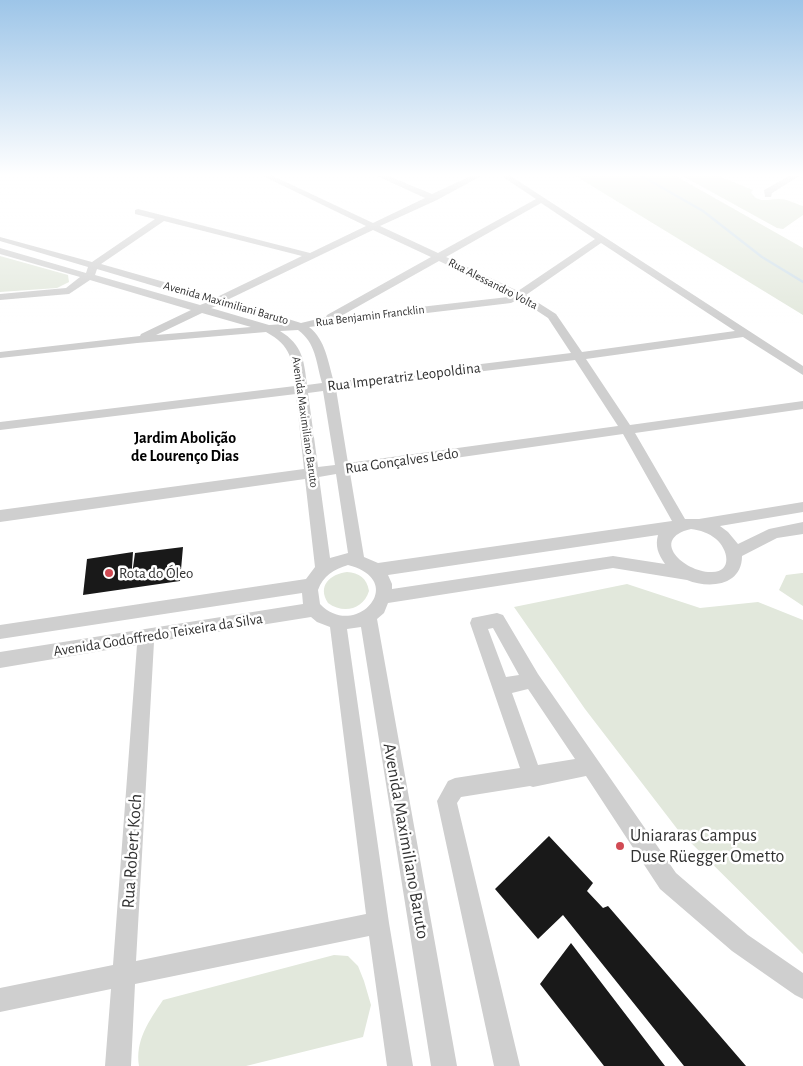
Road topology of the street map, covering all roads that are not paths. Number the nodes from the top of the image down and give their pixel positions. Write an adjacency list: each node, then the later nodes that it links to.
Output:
1 (154, 225): 11 (street)
2 (189, 225): 9 (street)
3 (375, 225): 6 (street)
4 (496, 225): 10 (street)
5 (581, 225): 7 (street)
6 (372, 226): 9 (street); 10 (street, Rua Alessandro Volta)
7 (602, 238): 12 (street, Rua Benjamin Francklin); 19 (street)
8 (0, 241): 11 (street, Avenida Maximiliano Baruto)
9 (312, 256): 14 (street)
10 (439, 256): 12 (street, Rua Alessandro Volta); 16 (street)
11 (92, 270): 13 (street); 14 (street, Avenida Maximiliani Baruto); 15 (street, Avenida Maximiliano Baruto)
12 (519, 294): 16 (street, Rua Benjamin Francklin); 22 (street, Rua Alessandro Volta)
13 (0, 298)
14 (219, 301): 15 (street); 17 (street, Avenida Maximiliani Baruto)
15 (199, 310): 18 (street, Avenida Maximiliano Baruto); 20 (street)
16 (324, 321): 17 (street, Rua Benjamin Francklin)
17 (300, 326): 18 (street, Rua Benjamin Francklin); 24 (street, Avenida Maximiliani Baruto)
18 (267, 328): 20 (street, Rua Benjamin Francklin); 25 (street, Avenida Maximiliano Baruto)
19 (747, 334): 22 (street, Rua Imperatriz Leopoldina); 23 (street)
20 (137, 340): 21 (street, Rua Benjamin Francklin)
21 (0, 355)
22 (579, 356): 24 (street, Rua Imperatriz Leopoldina); 28 (street, Rua Alessandro Volta)
23 (803, 371)
24 (329, 387): 25 (street, Rua Imperatriz Leopoldina); 29 (street, Avenida Maximiliani Baruto)
25 (301, 390): 27 (street, Rua Imperatriz Leopoldina); 30 (street, Avenida Maximiliano Baruto)
26 (803, 405): 28 (street, Rua Gonçalves Ledo)
27 (0, 426)
28 (627, 430): 29 (street, Rua Gonçalves Ledo); 34 (street, Rua Alessandro Volta)
29 (342, 469): 30 (street, Rua Gonçalves Ledo); 37 (street, Avenida Maximiliani Baruto)
30 (313, 472): 32 (street, Rua Gonçalves Ledo); 38 (street, Avenida Maximiliano Baruto)
31 (803, 508): 33 (street)
32 (0, 516)
33 (698, 524): 34 (street); 36 (street)
34 (676, 526): 39 (street); 40 (street)
35 (803, 528): 36 (street)
36 (735, 553): 40 (street)
37 (357, 560): 38 (street); 39 (street)
38 (323, 568): 41 (street)
39 (377, 570): 42 (street)
40 (686, 574): 42 (street)
41 (311, 585): 43 (street); 46 (street, Avenida Godoffredo Teixeira da Silva)
42 (384, 597): 44 (street)
43 (315, 609): 45 (street); 47 (street, Avenida Godoffredo Teixeira da Silva)
44 (368, 616): 45 (street); 61 (street, Avenida Maximiliano Baruto)
45 (338, 622): 55 (street)
46 (0, 632)
47 (146, 636): 50 (street, Avenida Godoffredo Teixeira da Silva); 56 (street, Rua Robert Koch)
48 (511, 645): 49 (street); 49 (street); 51 (street)
49 (486, 651): 52 (street)
50 (0, 660)
51 (532, 680): 52 (street); 53 (street)
52 (501, 687): 54 (street)
53 (591, 766): 54 (street); 57 (street)
54 (533, 776): 62 (street)
55 (378, 923): 56 (street); 60 (street)
56 (124, 974): 58 (street); 59 (street, Rua Robert Koch)
57 (803, 988)
58 (0, 1000)
59 (118, 1066)
60 (400, 1066)
61 (444, 1066)
62 (507, 1066)

